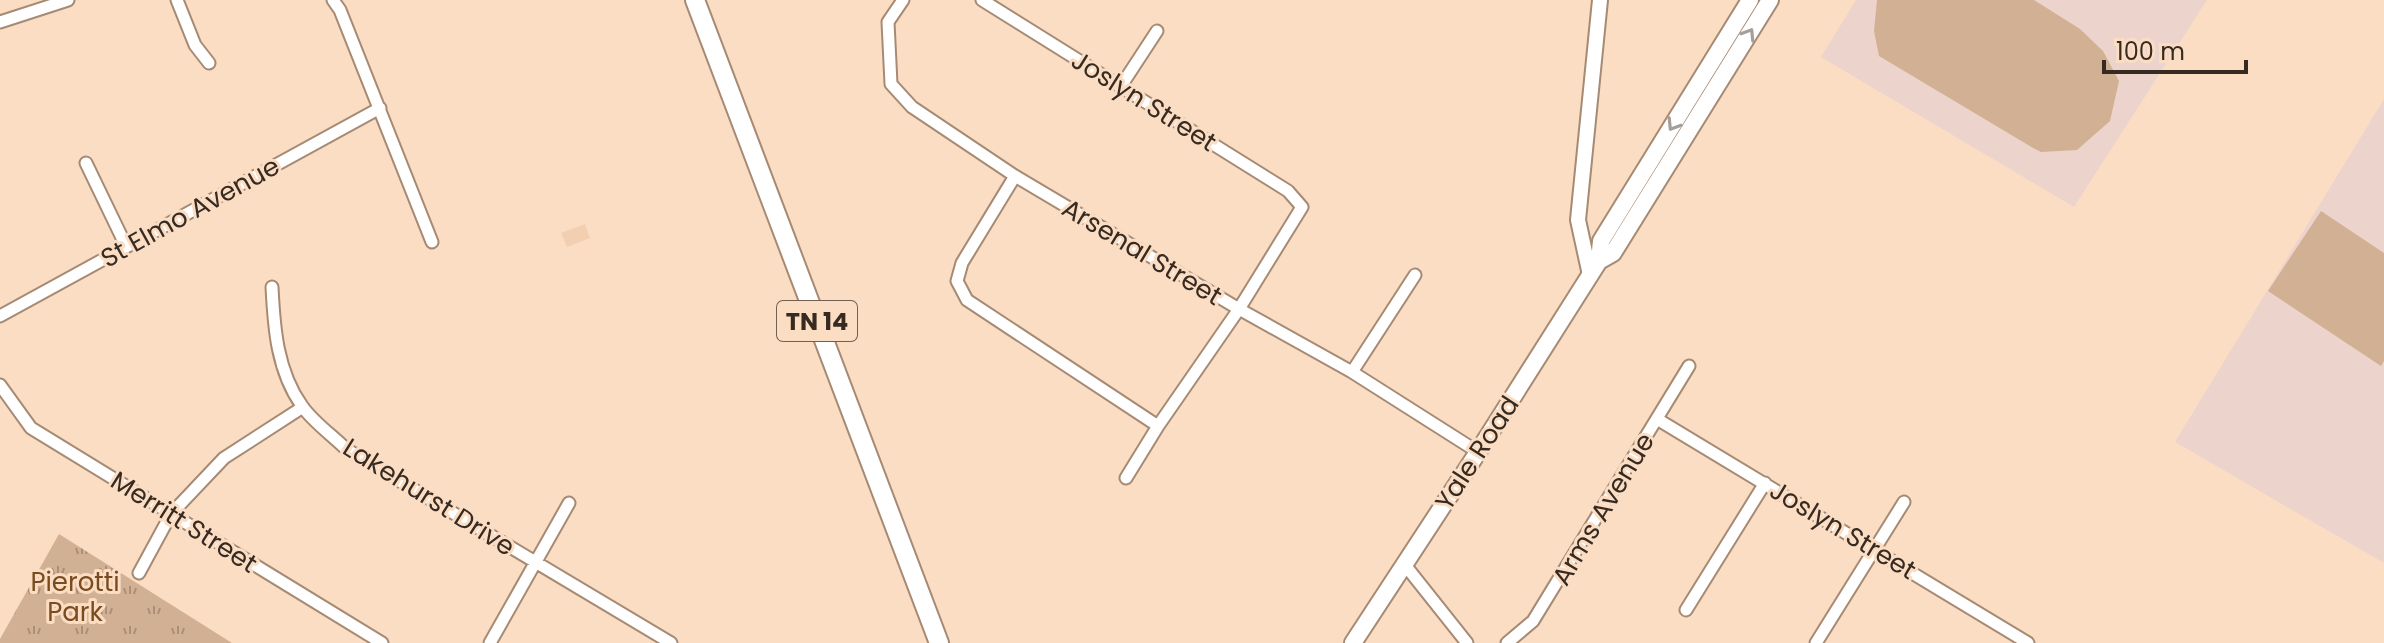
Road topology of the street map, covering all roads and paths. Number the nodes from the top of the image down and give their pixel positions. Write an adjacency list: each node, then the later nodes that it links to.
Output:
1 (68, 0): 10 (street)
2 (177, 0): 12 (street)
3 (333, 0): 14 (street)
4 (695, 0): 44 (main road, TN 14)
5 (903, 0): 16 (street, Arsenal Street)
6 (982, 0): 13 (street, Joslyn Street)
7 (1600, 0): 19 (street)
8 (1750, 0): 19 (main road, Yale Road, one-way to 19)
9 (1770, 0): 19 (main road, Yale Road, one-way to 9)
10 (0, 22)
11 (1157, 31): 13 (street)
12 (209, 63)
13 (1121, 86): 22 (street, Joslyn Street)
14 (380, 108): 17 (street); 18 (street, St Elmo Avenue)
15 (86, 163): 18 (street)
16 (1015, 176): 22 (street, Arsenal Street); 29 (street)
17 (432, 242)
18 (126, 246): 23 (street, St Elmo Avenue)
19 (1594, 268): 30 (main road, Yale Road)
20 (1415, 275): 25 (street)
21 (272, 287): 27 (street, Lakehurst Drive)
22 (1239, 309): 25 (street, Arsenal Street); 29 (street)
23 (0, 316)
24 (1689, 366): 28 (street, Arms Avenue)
25 (1352, 372): 30 (street, Arsenal Street)
26 (0, 385): 35 (street, Merritt Street)
27 (303, 407): 35 (street); 37 (street, Lakehurst Drive)
28 (1657, 419): 32 (street, Joslyn Street); 47 (street, Arms Avenue)
29 (1158, 426): 31 (street)
30 (1478, 452): 38 (main road, Yale Road)
31 (1126, 478)
32 (1765, 483): 36 (street, Joslyn Street); 40 (street)
33 (1904, 502): 36 (street)
34 (569, 503): 37 (street)
35 (171, 514): 39 (street); 41 (street, Merritt Street)
36 (1875, 549): 48 (street); 49 (street, Joslyn Street)
37 (535, 562): 42 (street); 43 (street, Lakehurst Drive)
38 (1405, 565): 45 (main road, Yale Road); 46 (street)
39 (139, 573)
40 (1686, 610)
41 (382, 643)
42 (490, 643)
43 (671, 643)
44 (939, 643)
45 (1353, 643)
46 (1467, 643)
47 (1507, 643)
48 (1816, 643)
49 (2028, 643)

